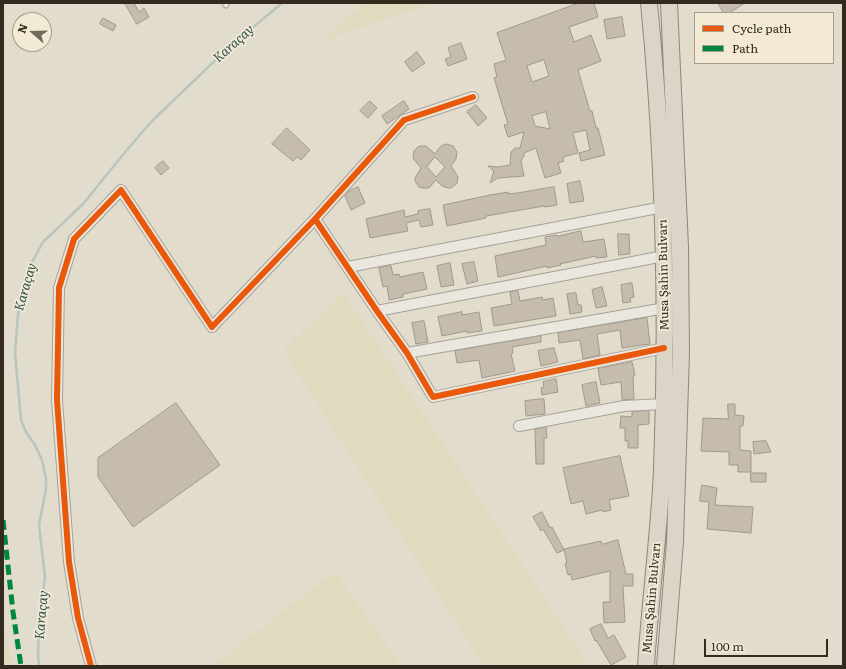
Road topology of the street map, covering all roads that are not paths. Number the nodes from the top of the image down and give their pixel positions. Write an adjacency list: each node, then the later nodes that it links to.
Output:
1 (649, 3): 4 (highway, Musa Şahin Bulvarı)
2 (669, 3): 16 (highway, Musa Şahin Bulvarı)
3 (474, 97): 5 (street)
4 (663, 207): 6 (highway, Musa Şahin Bulvarı); 7 (street)
5 (315, 219): 7 (street); 14 (street)
6 (664, 256): 8 (highway, Musa Şahin Bulvarı); 9 (street)
7 (348, 267): 9 (street)
8 (665, 308): 10 (highway, Musa Şahin Bulvarı); 11 (street)
9 (377, 311): 11 (street)
10 (664, 348): 11 (street); 12 (highway, Musa Şahin Bulvarı)
11 (407, 353)
12 (664, 404): 13 (street); 15 (highway, Musa Şahin Bulvarı)
13 (519, 426)
14 (91, 666)
15 (646, 666)
16 (665, 666)

